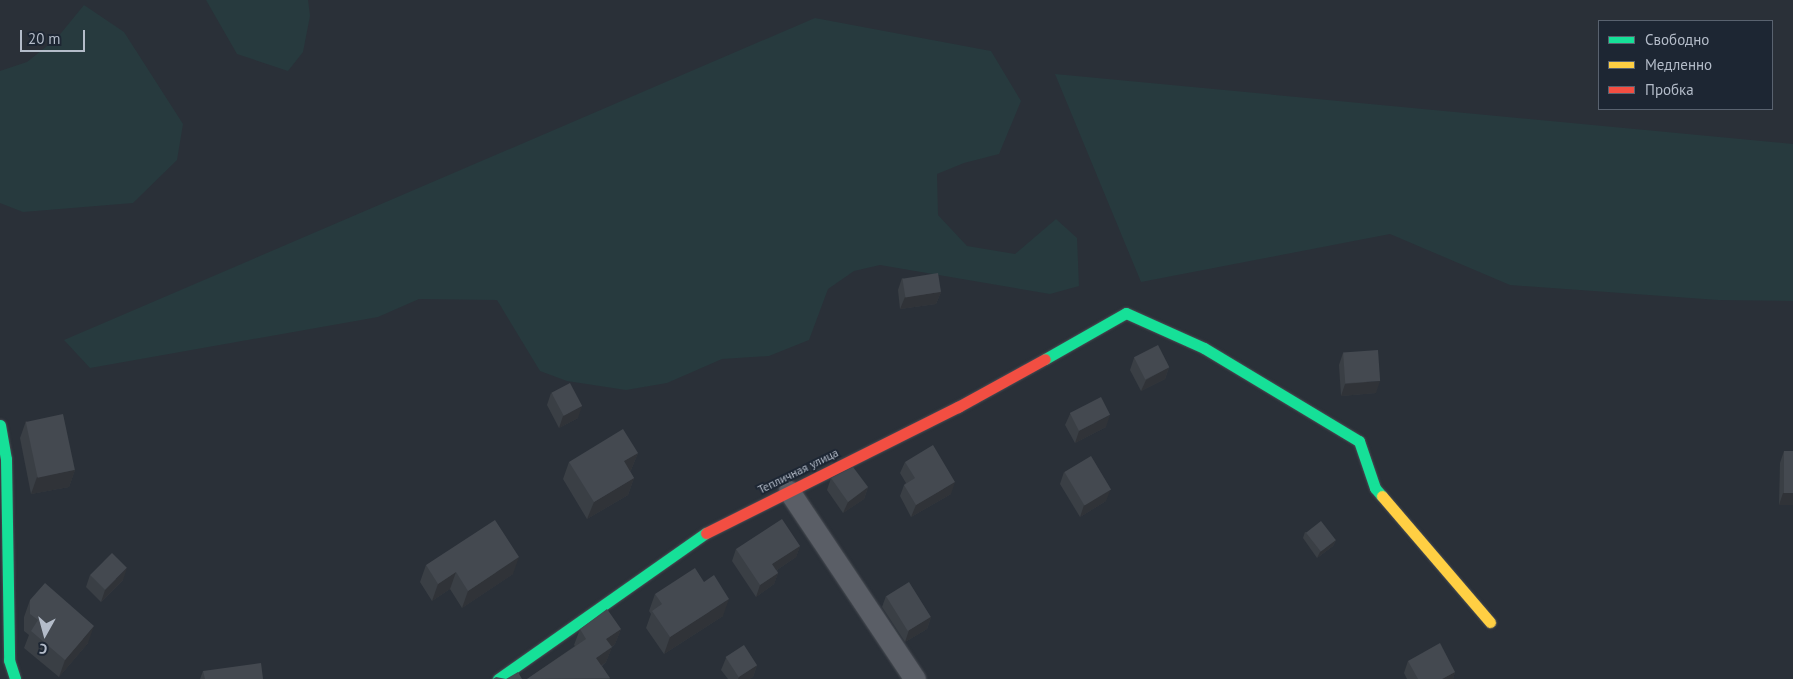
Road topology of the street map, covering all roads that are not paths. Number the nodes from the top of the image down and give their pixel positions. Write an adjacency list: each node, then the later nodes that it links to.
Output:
1 (0, 425): 4 (street)
2 (789, 491): 3 (street, Тепличная улица); 5 (street, Тепличная улица); 6 (street)
3 (1490, 622)
4 (15, 679)
5 (498, 679)
6 (916, 679)

